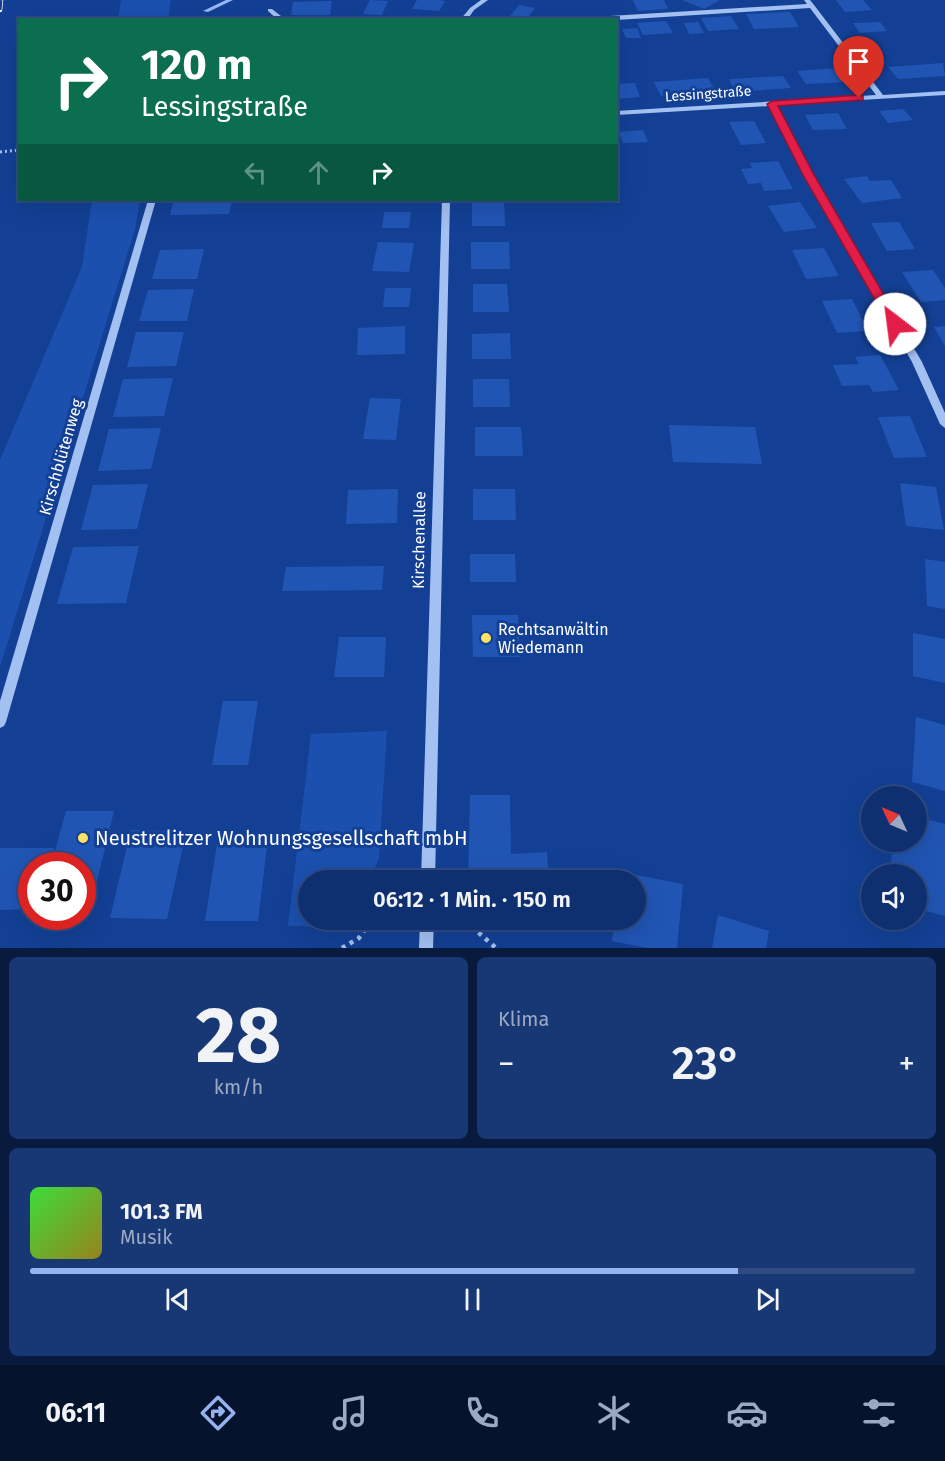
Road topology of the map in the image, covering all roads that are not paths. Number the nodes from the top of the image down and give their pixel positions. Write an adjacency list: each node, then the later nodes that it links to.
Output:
1 (485, 0): 5 (street)
2 (809, 3): 6 (street); 8 (street)
3 (270, 10): 4 (street)
4 (280, 18)
5 (464, 18)
6 (610, 18)
7 (945, 93): 8 (street, Lessingstraße)
8 (881, 97): 9 (street, Lessingstraße)
9 (772, 104): 10 (street, Lessingstraße); 13 (street)
10 (618, 113)
11 (152, 201): 14 (street, Kirschblütenweg)
12 (446, 201): 15 (street, Kirschenallee)
13 (945, 424)
14 (0, 722)
15 (428, 870)
16 (427, 930): 17 (street)
17 (426, 948)

